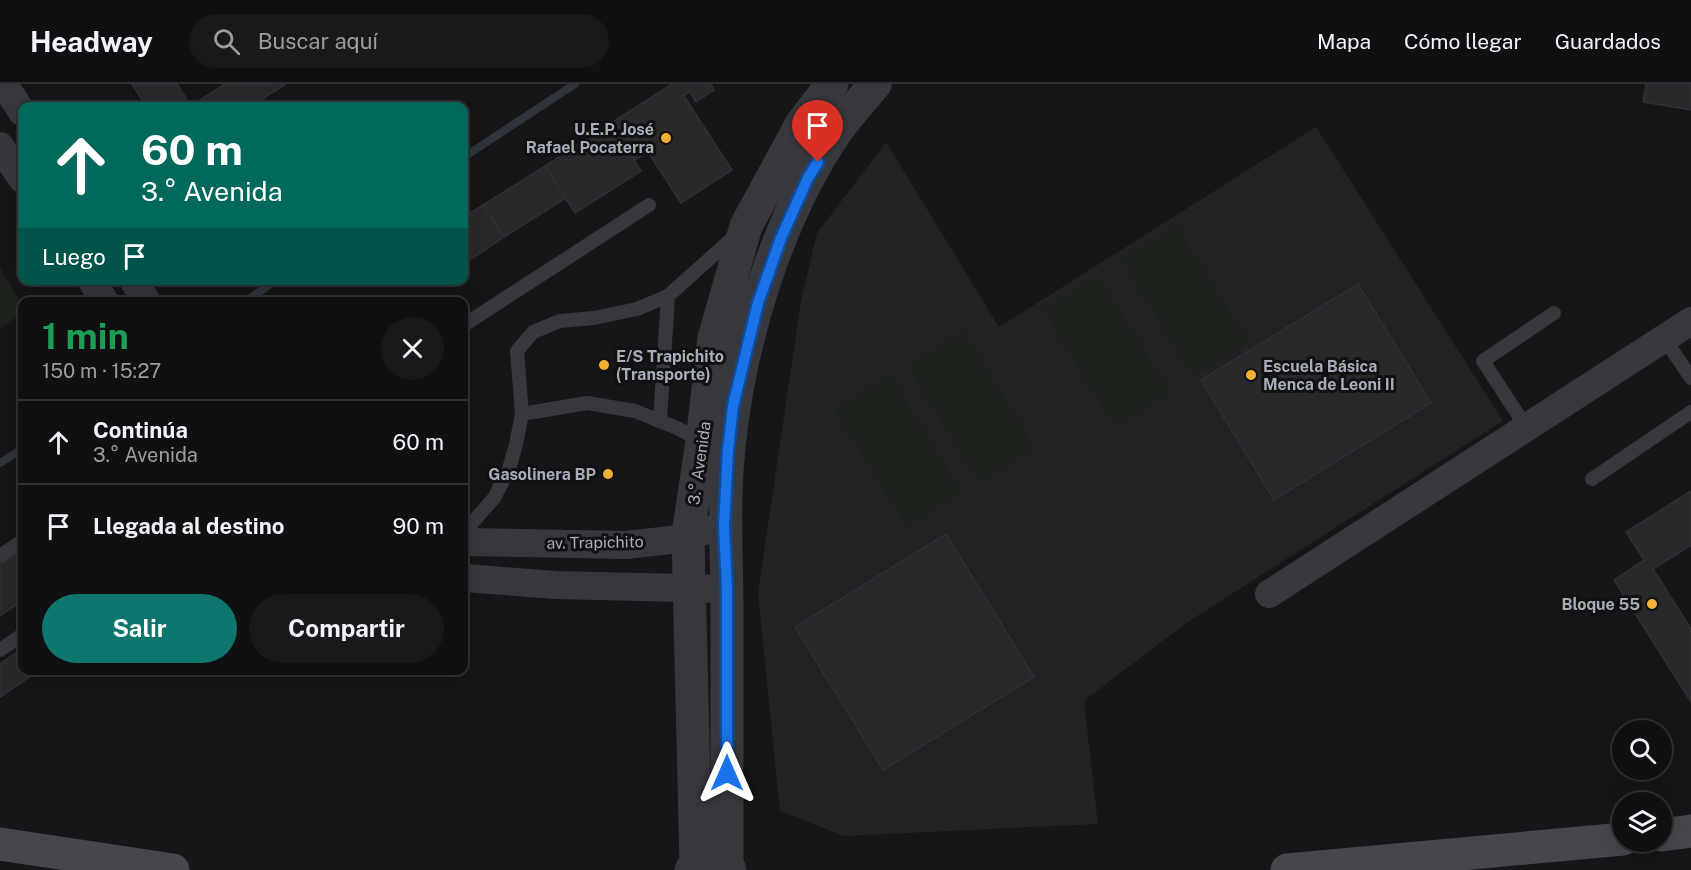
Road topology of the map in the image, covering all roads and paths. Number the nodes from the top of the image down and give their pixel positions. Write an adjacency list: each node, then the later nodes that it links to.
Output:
1 (4, 84): 4 (street)
2 (832, 84): 8 (street, 3.° Avenida)
3 (875, 84): 21 (street, 3.° Avenida)
4 (18, 106)
5 (0, 146): 6 (street)
6 (18, 173)
7 (649, 205): 12 (lane)
8 (746, 226): 9 (lane); 19 (street, 3.° Avenida)
9 (668, 296): 16 (lane); 17 (lane)
10 (1554, 313): 18 (lane)
11 (1691, 321): 13 (street)
12 (468, 322)
13 (1664, 338): 14 (lane); 18 (street)
14 (1691, 378)
15 (1691, 412): 20 (lane)
16 (522, 414): 17 (lane); 22 (lane)
17 (660, 421): 19 (lane)
18 (1526, 427): 30 (street)
19 (702, 441): 23 (street, 3.° Avenida)
20 (1592, 479)
21 (724, 526): 23 (street, av. Trapichito); 29 (street, 3.° Avenida)
22 (468, 527)
23 (688, 535): 24 (street, av. Trapichito); 28 (street, 3.° Avenida)
24 (468, 542)
25 (18, 544): 26 (lane)
26 (0, 556)
27 (468, 578): 28 (street)
28 (690, 588): 29 (street); 38 (street, 3.° Avenida)
29 (727, 589): 39 (street, 3.° Avenida)
30 (1269, 594)
31 (18, 638): 32 (lane)
32 (0, 650)
33 (1691, 831): 34 (main road)
34 (1672, 834)
35 (1612, 839): 40 (main road)
36 (0, 844): 37 (main road)
37 (173, 870)
38 (691, 870)
39 (730, 870)
40 (1287, 870)

